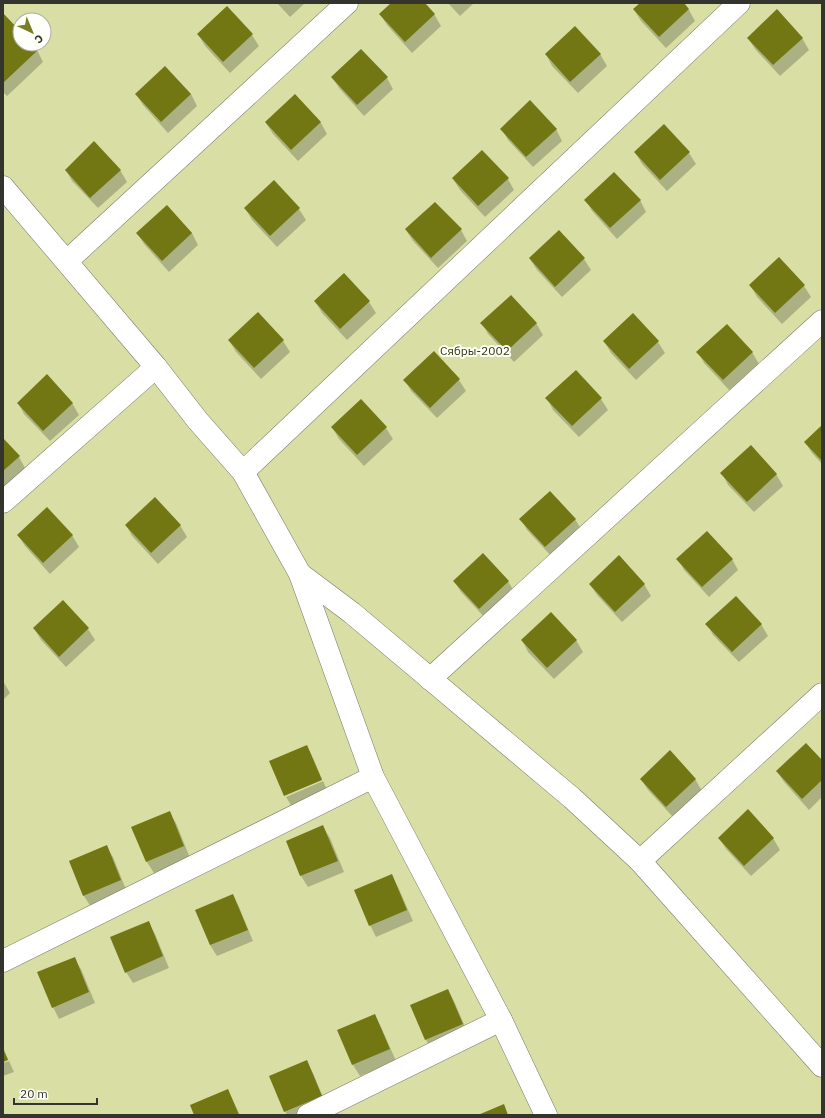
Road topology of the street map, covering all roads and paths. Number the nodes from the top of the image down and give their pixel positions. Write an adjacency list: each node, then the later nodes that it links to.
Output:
1 (347, 3): 4 (lane)
2 (739, 3): 7 (lane)
3 (3, 186): 4 (lane)
4 (67, 261): 6 (lane)
5 (822, 321): 10 (lane)
6 (156, 367): 7 (lane); 8 (lane)
7 (243, 472): 9 (lane)
8 (3, 502)
9 (300, 574): 10 (lane); 12 (lane)
10 (430, 679): 13 (lane)
11 (822, 694): 13 (lane)
12 (373, 777): 14 (lane); 15 (lane)
13 (640, 861): 16 (lane)
14 (3, 961)
15 (501, 1020): 17 (lane); 18 (lane)
16 (822, 1066)
17 (308, 1115)
18 (546, 1115)

